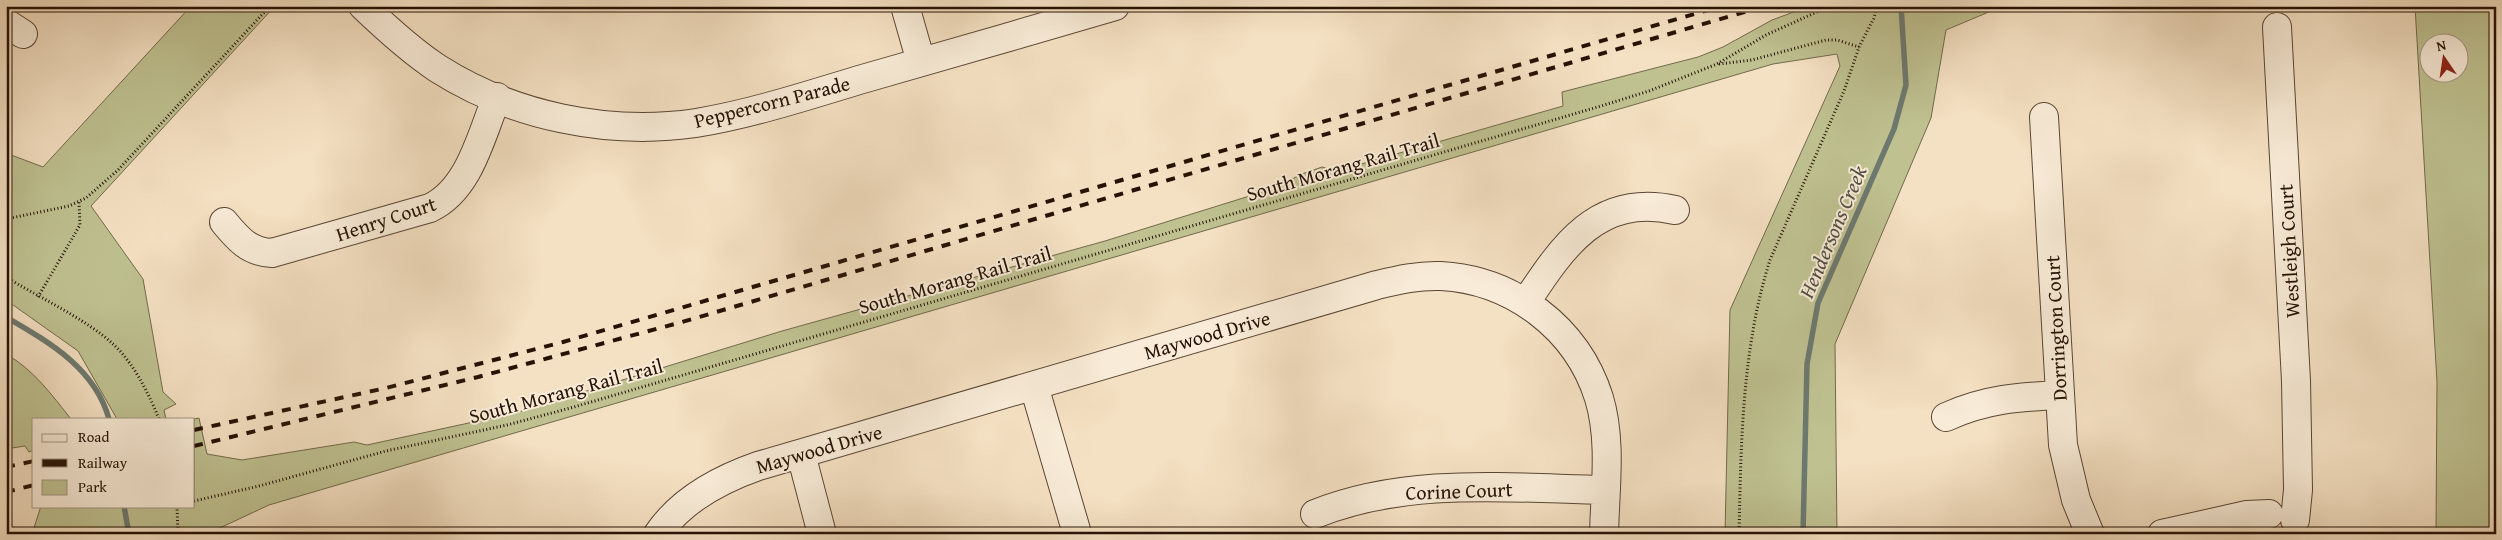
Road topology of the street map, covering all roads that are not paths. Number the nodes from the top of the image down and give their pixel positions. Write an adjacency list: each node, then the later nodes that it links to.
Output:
1 (363, 6): 6 (street, Peppercorn Parade)
2 (905, 6): 5 (street)
3 (1115, 6): 5 (street, Peppercorn Parade)
4 (2276, 27): 17 (street, Westleigh Court)
5 (921, 62): 6 (street, Peppercorn Parade)
6 (497, 97): 9 (street, Henry Court)
7 (2044, 117): 12 (street, Dorrington Court)
8 (1675, 210): 10 (street)
9 (224, 222)
10 (1526, 302): 11 (street, Maywood Drive); 15 (street, Maywood Drive)
11 (1034, 386): 14 (street, Maywood Drive); 18 (street)
12 (2060, 395): 13 (street); 22 (street, Dorrington Court)
13 (1946, 417)
14 (801, 454): 19 (street, Maywood Drive); 20 (street)
15 (1605, 490): 16 (street, Corine Court); 21 (street, Maywood Drive)
16 (1315, 514)
17 (2275, 524): 23 (street)
18 (1076, 530)
19 (658, 534)
20 (822, 534)
21 (1604, 534)
22 (2090, 534)
23 (2162, 534)

